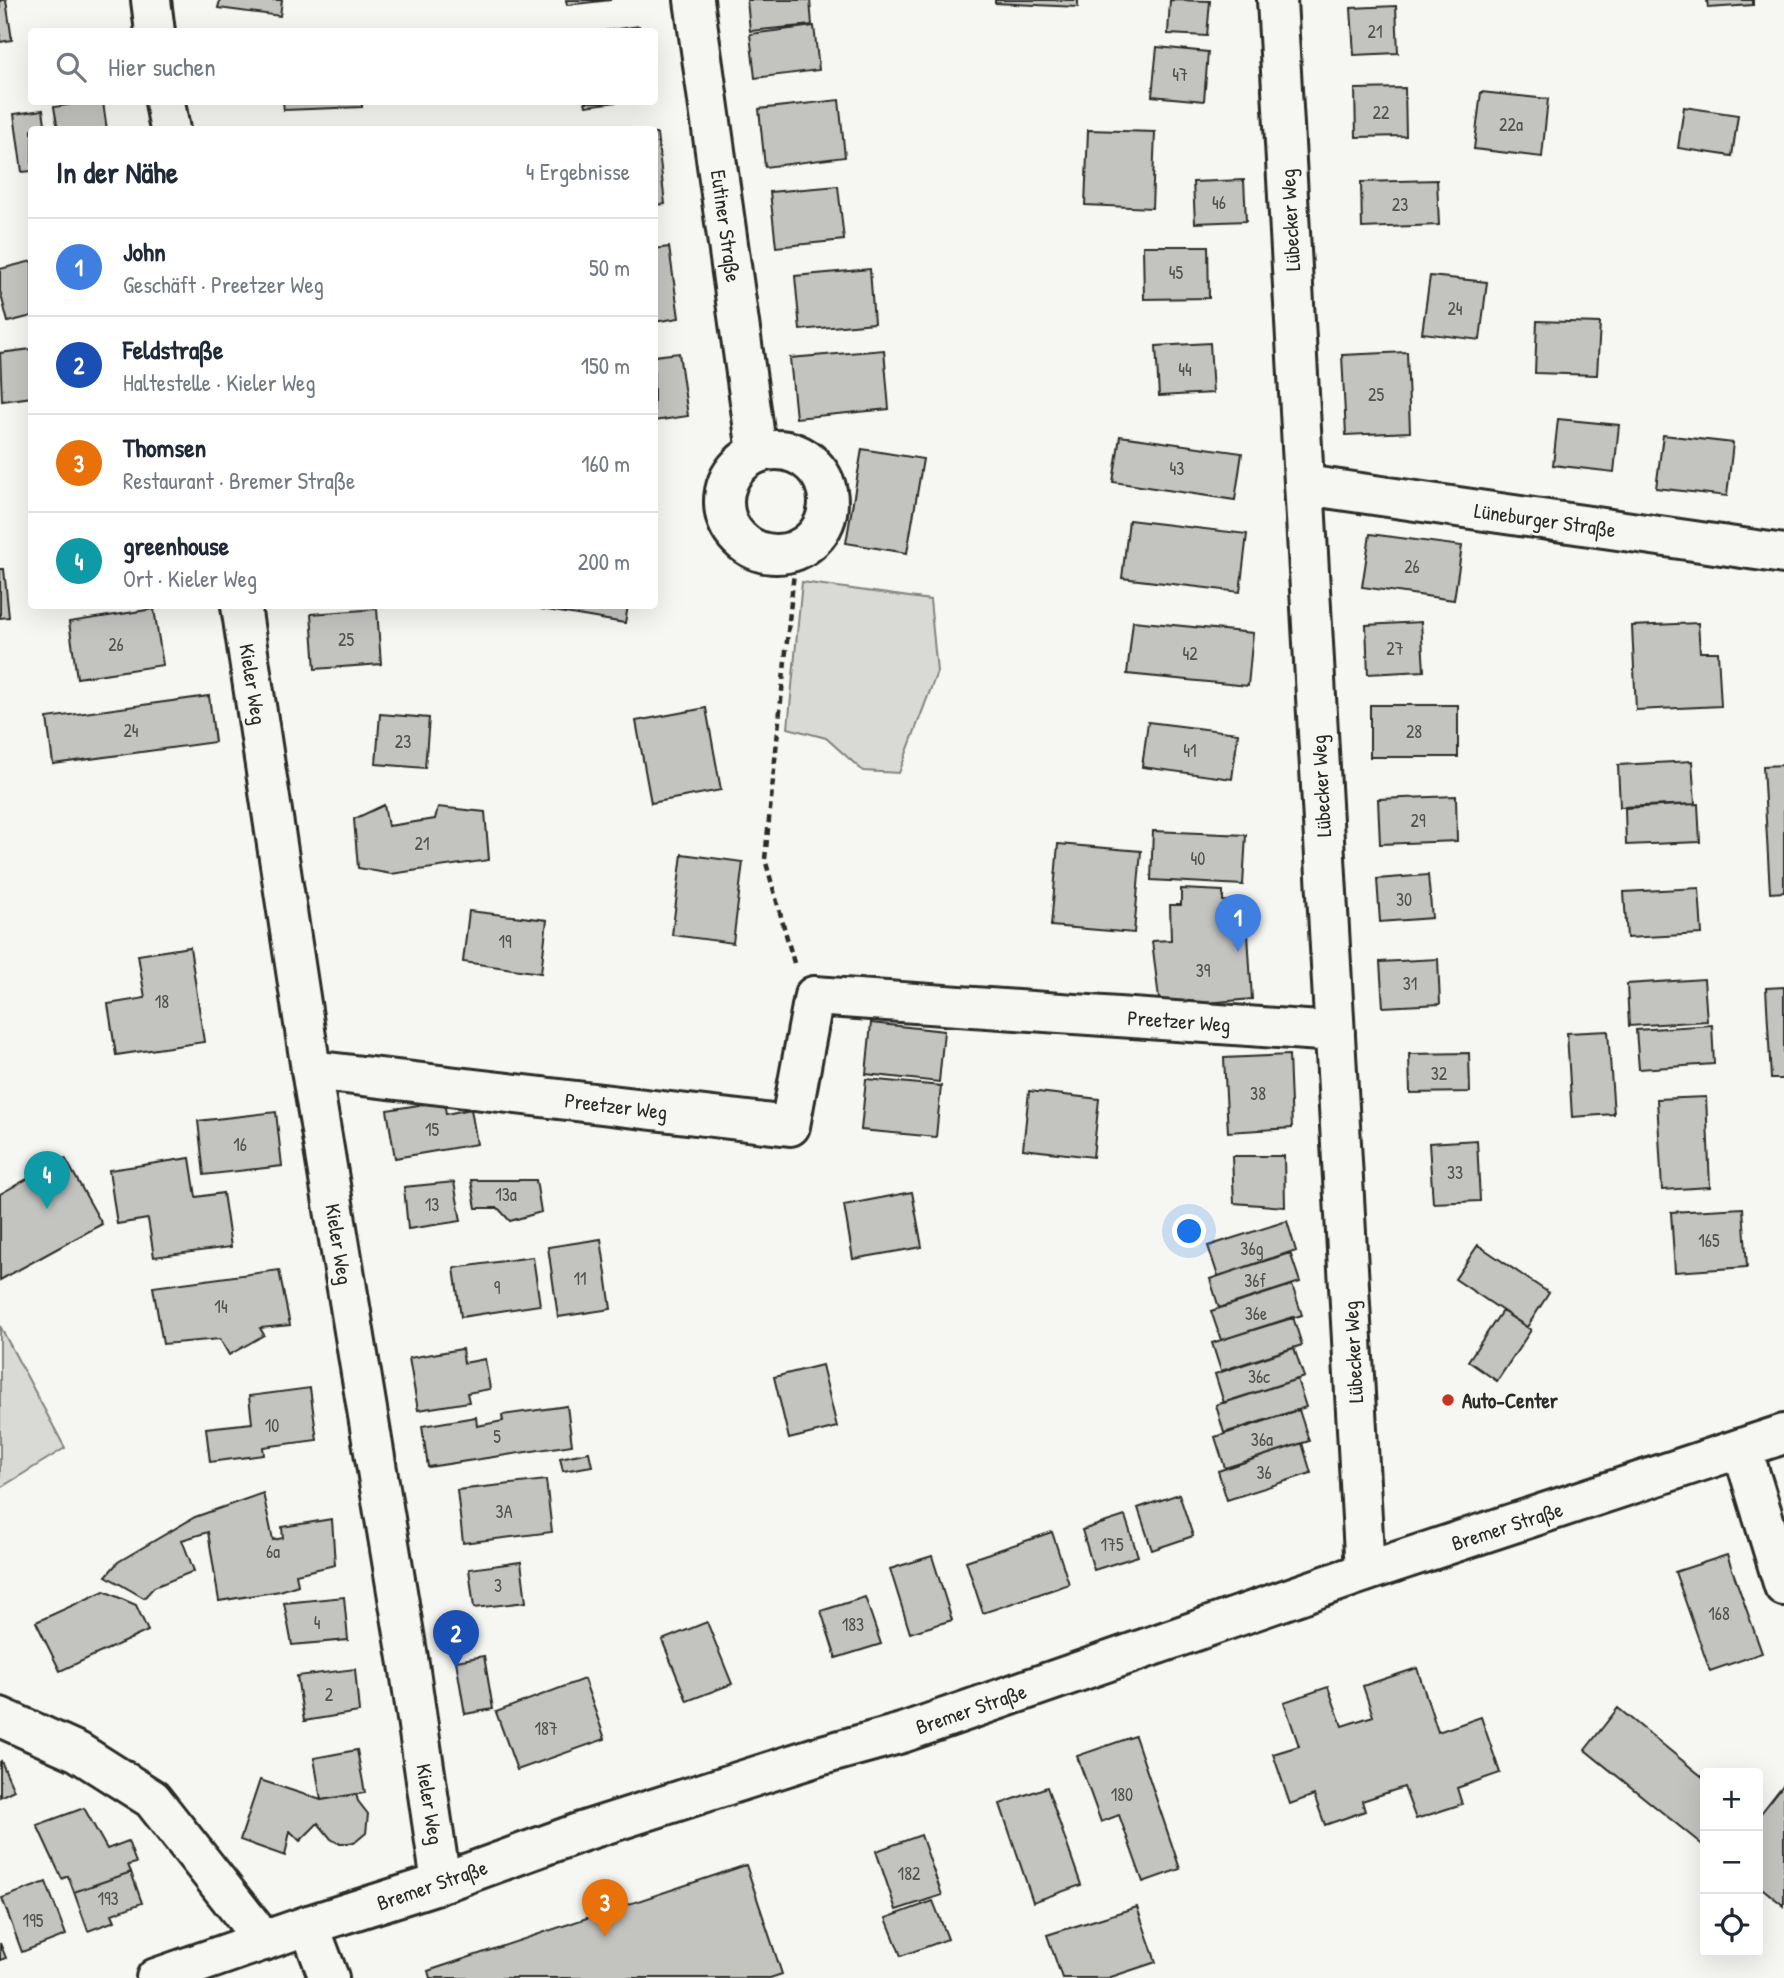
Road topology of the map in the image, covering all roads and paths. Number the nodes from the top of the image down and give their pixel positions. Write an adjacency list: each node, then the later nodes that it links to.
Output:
1 (151, 0): 4 (street)
2 (694, 0): 7 (street, Eutiner Straße)
3 (1277, 0): 8 (street, Lübecker Weg)
4 (154, 28)
5 (166, 105): 6 (street)
6 (169, 126)
7 (757, 452): 9 (street); 9 (street)
8 (1305, 485): 10 (street, Lüneburger Straße); 13 (street, Lübecker Weg)
9 (796, 552): 12 (path)
10 (1784, 554)
11 (241, 609): 14 (street, Kieler Weg)
12 (814, 996): 13 (street, Preetzer Weg); 14 (street, Preetzer Weg)
13 (1335, 1032): 17 (street, Lübecker Weg)
14 (311, 1070): 20 (street, Kieler Weg)
15 (1784, 1434): 16 (street, Bremer Straße)
16 (1742, 1448): 17 (street, Bremer Straße); 18 (street)
17 (1366, 1572): 20 (street, Bremer Straße)
18 (1784, 1586)
19 (0, 1717): 22 (street)
20 (442, 1883): 21 (street, Bremer Straße)
21 (309, 1925): 22 (street, Bremer Straße); 24 (street)
22 (264, 1941): 23 (street, Bremer Straße)
23 (156, 1978)
24 (329, 1978)

